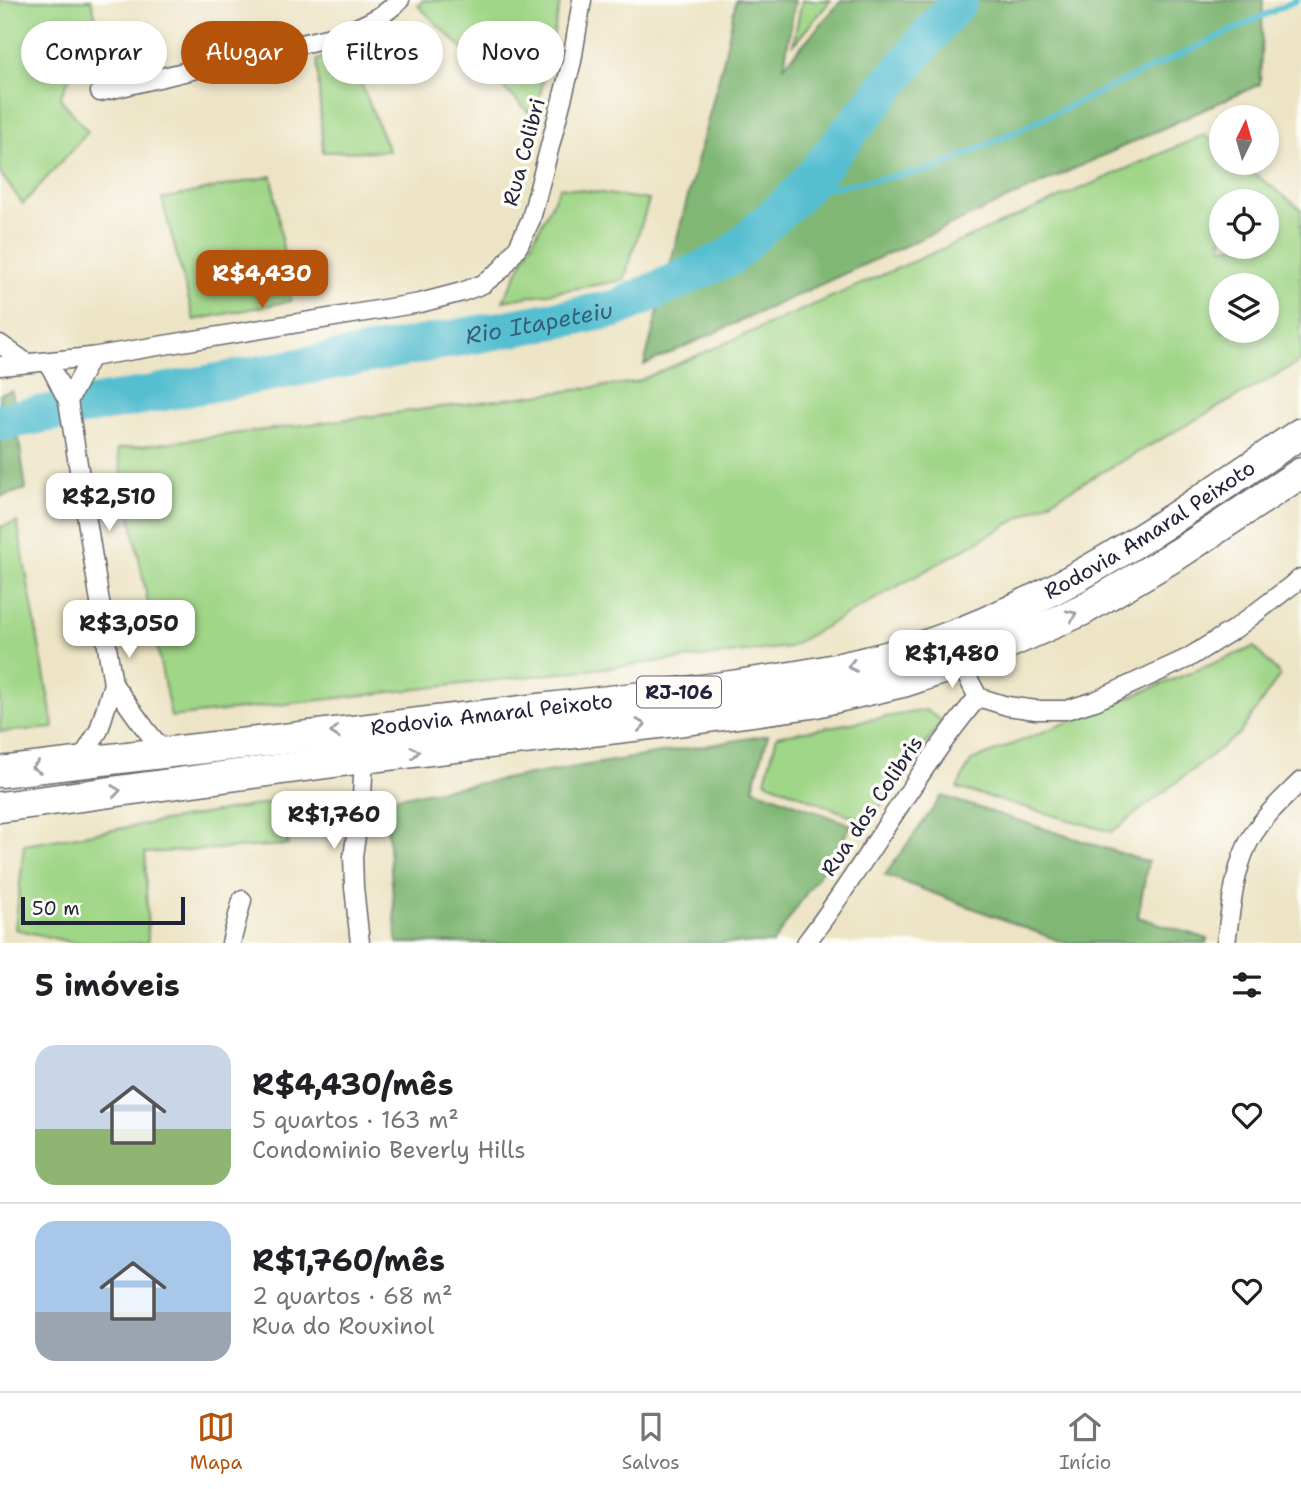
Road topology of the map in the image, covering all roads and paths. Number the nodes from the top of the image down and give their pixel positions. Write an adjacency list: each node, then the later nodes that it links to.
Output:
1 (400, 0): 3 (street)
2 (582, 0): 5 (street, Rua Colibri)
3 (100, 92)
4 (0, 344): 7 (street)
5 (91, 357): 6 (street); 9 (street)
6 (48, 362): 7 (street); 9 (street)
7 (27, 363): 8 (street)
8 (0, 366)
9 (69, 404): 14 (street)
10 (1301, 433): 16 (highway, Rodovia Amaral Peixoto / RJ-106, one-way to 16)
11 (1301, 473): 13 (highway, Rodovia Amaral Peixoto / RJ-106, one-way to 11)
12 (1301, 578): 15 (street)
13 (960, 663): 15 (street); 17 (highway, Rodovia Amaral Peixoto / RJ-106, one-way to 13)
14 (113, 684): 16 (street); 18 (street)
15 (978, 697): 25 (street, Rua dos Colibris)
16 (164, 751): 18 (highway, Rodovia Amaral Peixoto / RJ-106)
17 (364, 758): 21 (highway, Rodovia Amaral Peixoto / RJ-106, one-way to 17); 24 (street)
18 (80, 762): 19 (highway, Rodovia Amaral Peixoto / RJ-106, one-way to 19)
19 (0, 772)
20 (1301, 781): 26 (street)
21 (0, 807)
22 (242, 901): 23 (street)
23 (231, 943)
24 (360, 943)
25 (806, 943)
26 (1226, 943)

